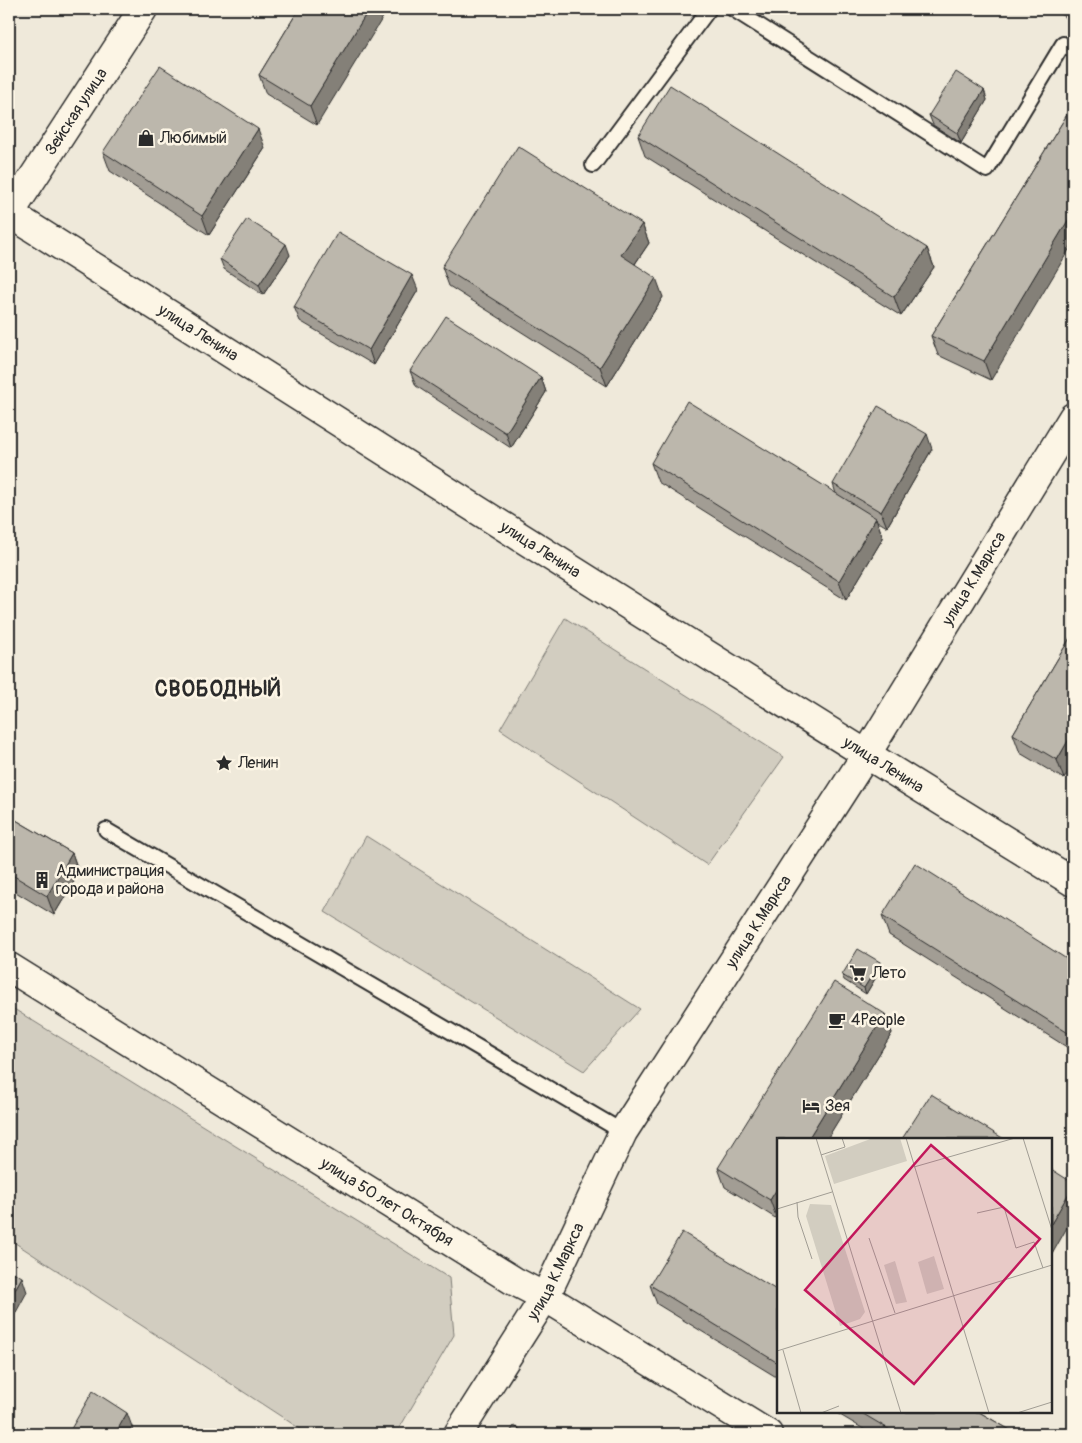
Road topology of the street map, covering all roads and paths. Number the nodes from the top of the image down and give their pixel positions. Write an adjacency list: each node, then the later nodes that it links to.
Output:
1 (143, 9): 6 (street, Зейская улица)
2 (709, 9): 5 (lane)
3 (734, 9): 4 (lane)
4 (1073, 50)
5 (593, 165)
6 (9, 213): 8 (street, улица Ленина)
7 (1073, 417): 8 (street, улица К.Маркса)
8 (866, 755): 10 (street, улица Ленина); 12 (street, улица К.Маркса)
9 (106, 830): 12 (lane)
10 (1073, 882)
11 (9, 967): 13 (street, улица 50 лет Октября)
12 (623, 1132): 13 (street, улица К.Маркса)
13 (545, 1298): 14 (street, улица К.Маркса); 15 (street, улица 50 лет Октября)
14 (458, 1434)
15 (768, 1434)

